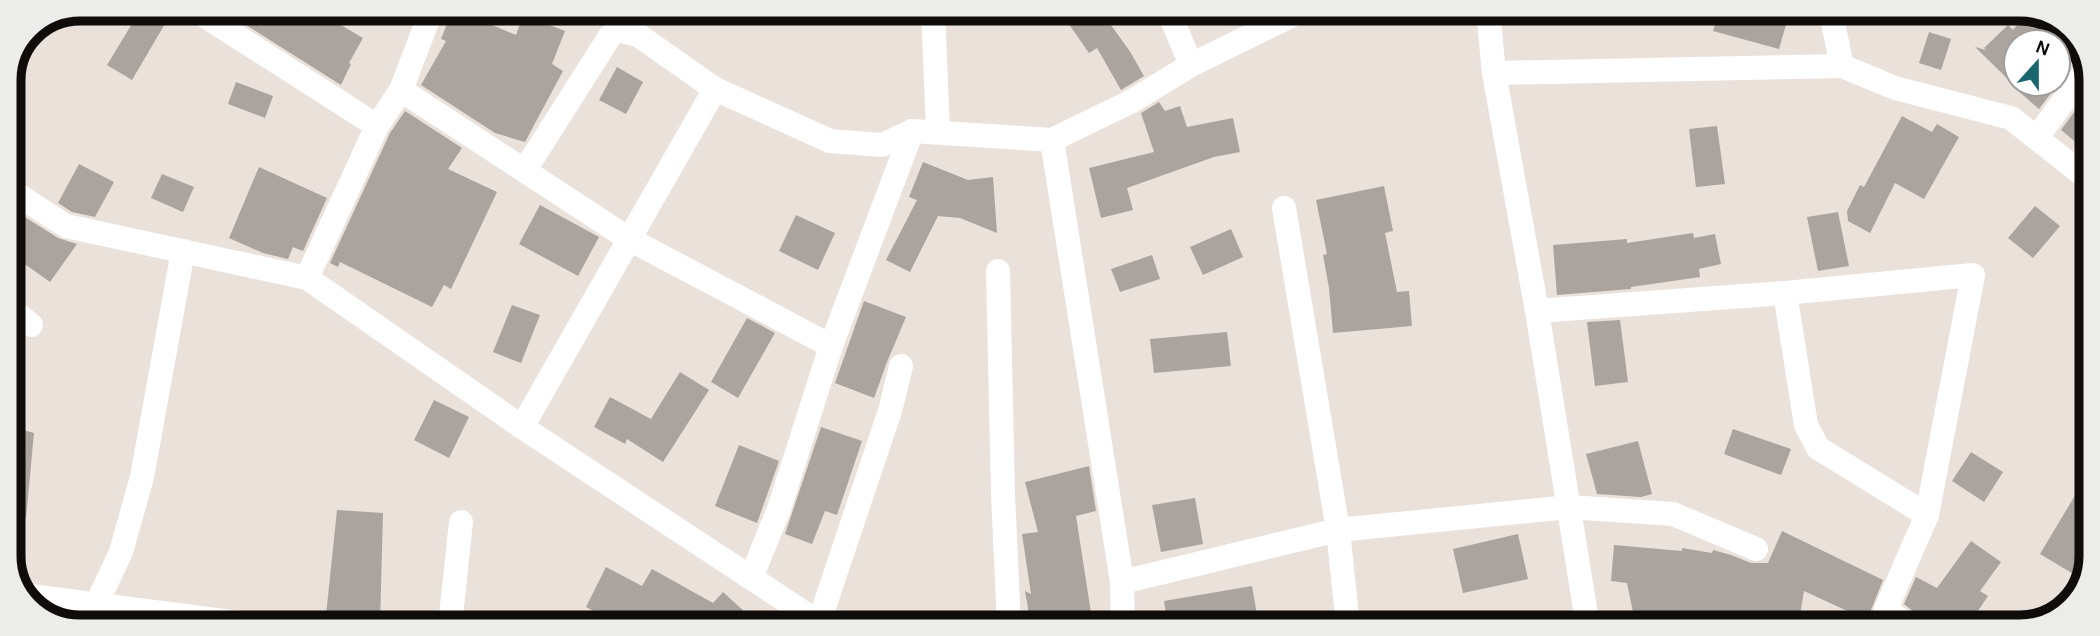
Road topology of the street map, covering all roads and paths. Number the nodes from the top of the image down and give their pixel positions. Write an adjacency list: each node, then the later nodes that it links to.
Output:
1 (213, 21): 14 (street)
2 (427, 21): 13 (street)
3 (933, 21): 16 (street)
4 (1173, 21): 8 (street)
5 (1281, 21): 8 (street)
6 (1489, 21): 10 (street)
7 (1834, 21): 9 (street)
8 (1191, 65): 18 (street)
9 (1842, 66): 10 (street); 17 (street)
10 (1494, 73): 28 (street)
11 (2079, 80): 17 (street)
12 (715, 89): 15 (street); 19 (street); 23 (street)
13 (401, 90): 14 (street); 19 (street)
14 (377, 126): 26 (street)
15 (912, 131): 16 (street); 31 (street)
16 (938, 131): 18 (street)
17 (2037, 137): 20 (street)
18 (1052, 140): 40 (street)
19 (525, 170): 23 (street)
20 (2079, 171)
21 (21, 197): 24 (street)
22 (1284, 208): 37 (street)
23 (629, 239): 31 (street); 33 (street)
24 (183, 251): 26 (street); 42 (street)
25 (998, 271): 46 (street)
26 (307, 278): 33 (street)
27 (1785, 293): 28 (street); 35 (street); 35 (street)
28 (1537, 311): 34 (street)
29 (21, 317): 30 (street)
30 (31, 325)
31 (831, 346): 39 (street)
32 (901, 366): 45 (street)
33 (522, 427): 39 (street)
34 (1569, 507): 37 (street); 38 (street); 49 (street)
35 (1927, 515): 50 (street)
36 (461, 522): 43 (street)
37 (1338, 530): 40 (street); 48 (street)
38 (1756, 549)
39 (751, 578): 44 (street)
40 (1122, 583): 47 (street)
41 (41, 600): 42 (street)
42 (94, 615)
43 (451, 615)
44 (805, 615)
45 (823, 615)
46 (1008, 615)
47 (1123, 615)
48 (1347, 615)
49 (1586, 615)
50 (1894, 615)

